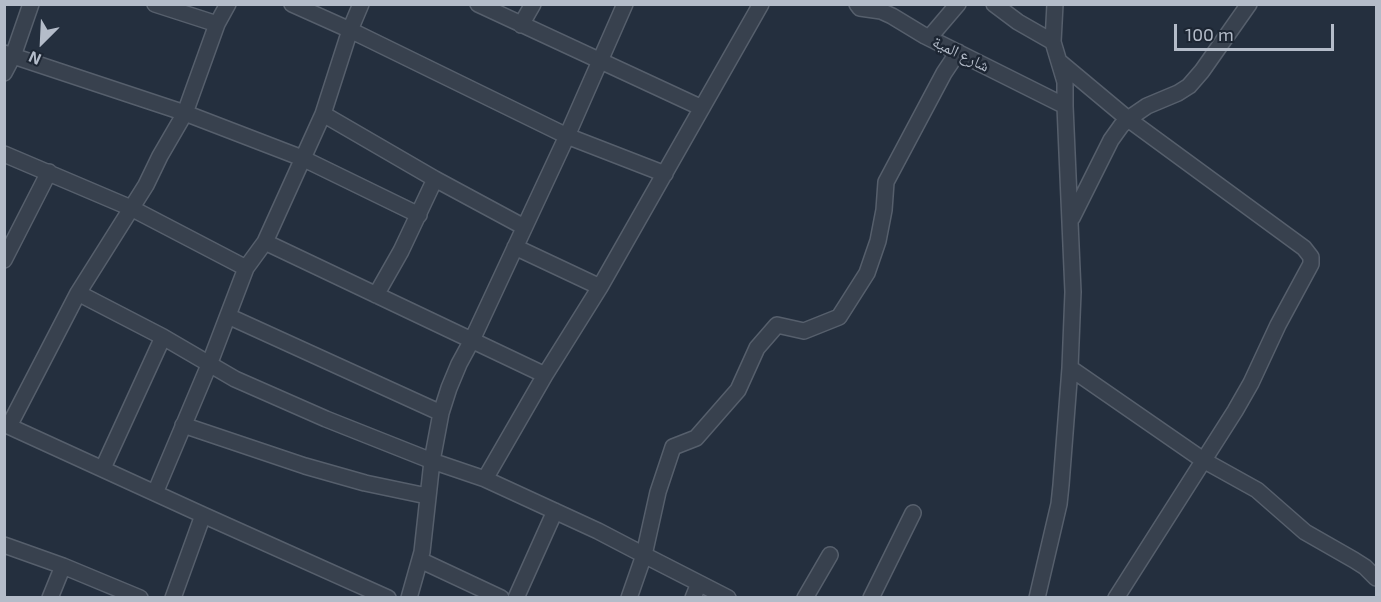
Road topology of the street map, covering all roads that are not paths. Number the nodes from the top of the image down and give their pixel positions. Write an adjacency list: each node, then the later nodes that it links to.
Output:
1 (31, 4): 21 (street)
2 (154, 4): 15 (street)
3 (228, 4): 15 (street)
4 (292, 4): 17 (street)
5 (362, 4): 17 (street)
6 (478, 4): 16 (street)
7 (533, 4): 16 (street)
8 (625, 4): 22 (street)
9 (761, 4): 26 (street)
10 (857, 4): 18 (street, شارع المية)
11 (958, 4): 18 (street)
12 (994, 4): 19 (street)
13 (1055, 4): 19 (street)
14 (1249, 4): 29 (street)
15 (217, 24): 27 (street)
16 (521, 25): 22 (street)
17 (350, 30): 28 (street); 30 (street)
18 (929, 38): 20 (street, شارع المية)
19 (1053, 42): 23 (street)
20 (958, 52): 25 (street, شارع المية); 66 (street)
21 (9, 54): 24 (street); 27 (street)
22 (600, 61): 26 (street); 30 (street)
23 (1061, 63): 25 (street); 29 (street)
24 (4, 73)
25 (1065, 106): 38 (street)
26 (702, 108): 34 (street)
27 (185, 113): 32 (street); 36 (street)
28 (323, 114): 32 (street); 35 (street)
29 (1128, 119): 38 (street); 56 (street)
30 (567, 136): 34 (street); 39 (street)
31 (4, 154): 33 (street)
32 (302, 158): 37 (street); 40 (street)
33 (49, 172): 36 (street); 42 (street)
34 (665, 174): 44 (street)
35 (435, 179): 37 (street); 39 (street)
36 (131, 208): 43 (street); 45 (street)
37 (419, 215): 46 (street)
38 (1070, 221): 51 (street)
39 (524, 226): 41 (street)
40 (265, 242): 43 (street); 46 (street)
41 (515, 247): 44 (street); 49 (street)
42 (4, 260)
43 (246, 268): 47 (street)
44 (600, 286): 52 (street)
45 (78, 293): 48 (street); 54 (street)
46 (376, 295): 49 (street)
47 (228, 316): 50 (street); 53 (street)
48 (163, 337): 50 (street); 58 (street)
49 (472, 340): 52 (street); 53 (street)
50 (209, 365): 55 (street); 57 (street)
51 (1070, 368): 56 (street); 84 (street)
52 (545, 375): 59 (street)
53 (441, 413): 57 (street)
54 (7, 425): 58 (street)
55 (183, 425): 60 (street); 61 (street)
56 (1203, 460): 70 (street); 85 (street)
57 (432, 461): 59 (street); 61 (street)
58 (103, 468): 60 (street)
59 (485, 479): 62 (street)
60 (155, 493): 64 (street)
61 (427, 496): 68 (street)
62 (555, 512): 66 (street); 78 (street)
63 (913, 513): 83 (street)
64 (203, 515): 74 (street); 75 (street)
65 (4, 545): 69 (street)
66 (644, 555): 71 (street); 79 (street)
67 (830, 555): 82 (street)
68 (420, 560): 76 (street); 77 (street)
69 (63, 566): 72 (street); 73 (street)
70 (1377, 578)
71 (699, 583): 80 (street); 81 (street)
72 (50, 597)
73 (140, 597)
74 (173, 597)
75 (388, 597)
76 (409, 597)
77 (501, 597)
78 (516, 597)
79 (629, 597)
80 (693, 597)
81 (728, 597)
82 (805, 597)
83 (871, 597)
84 (1037, 597)
85 (1116, 597)

